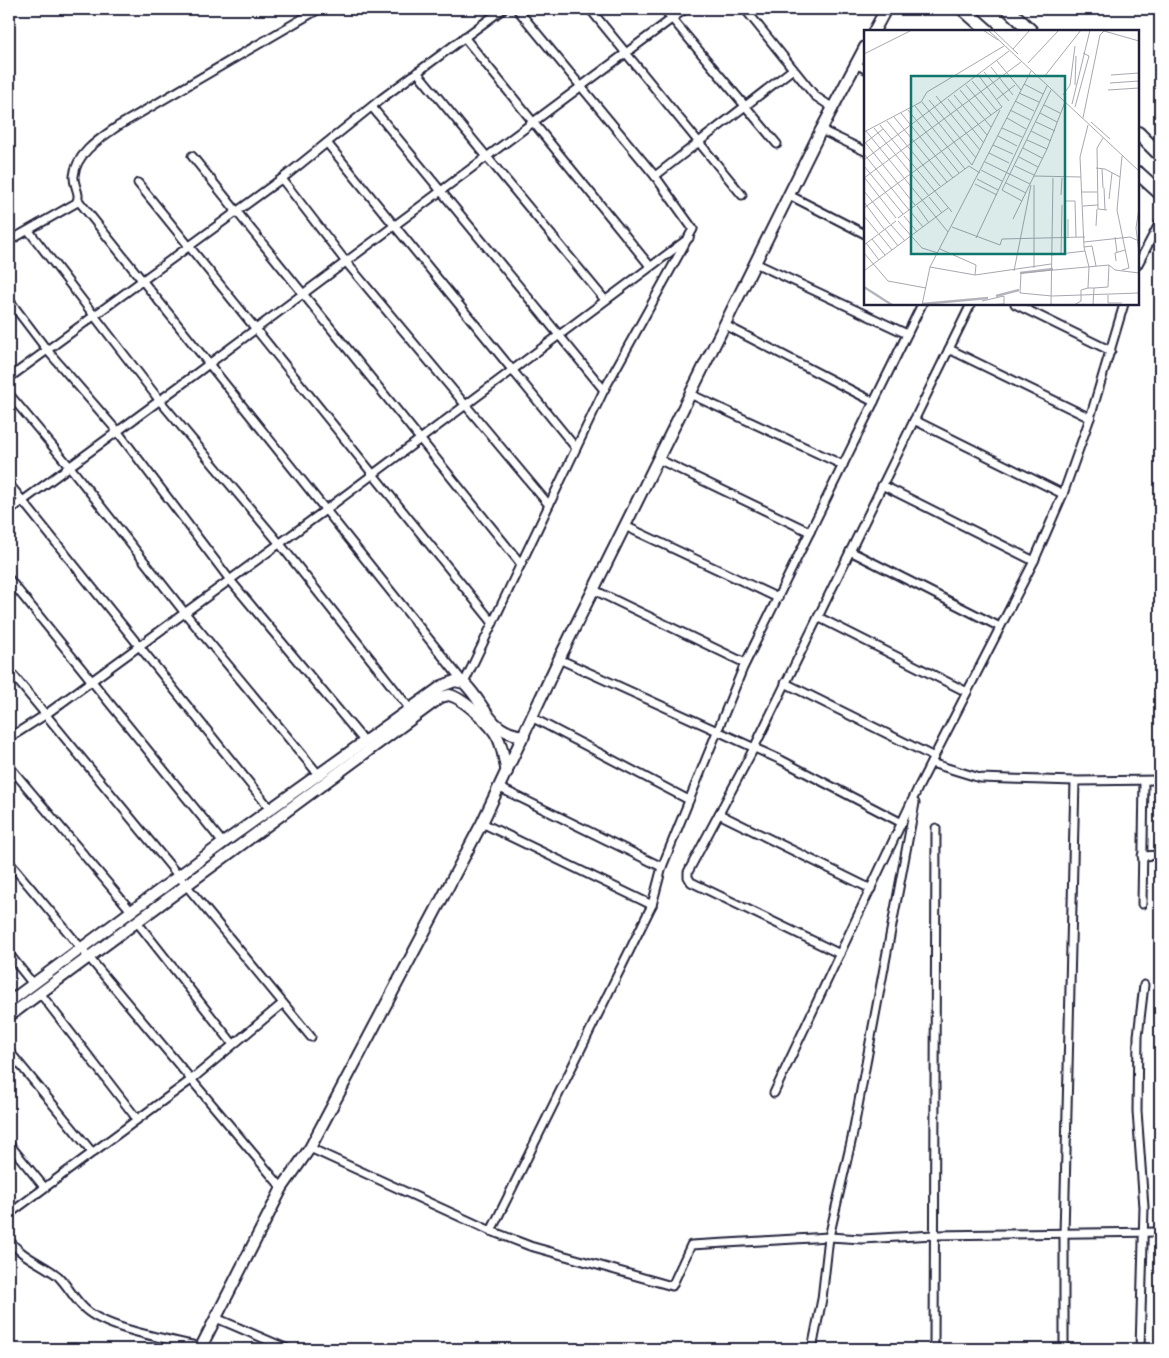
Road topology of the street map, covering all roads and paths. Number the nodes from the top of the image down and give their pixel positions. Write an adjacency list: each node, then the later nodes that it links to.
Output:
1 (319, 9): 43 (street)
2 (503, 9): 15 (street)
3 (517, 9): 21 (street)
4 (590, 9): 16 (street)
5 (664, 9): 11 (street)
6 (685, 9): 11 (street)
7 (745, 9): 19 (street)
8 (886, 9): 12 (street)
9 (963, 9): 13 (highway)
10 (1008, 9): 14 (highway)
11 (672, 18): 16 (street); 22 (street)
12 (875, 30)
13 (987, 30)
14 (1031, 30)
15 (464, 37): 20 (street); 25 (street)
16 (626, 52): 21 (street); 28 (street)
17 (864, 52): 18 (street)
18 (861, 66): 24 (street)
19 (793, 69): 22 (street); 24 (street)
20 (417, 72): 23 (street); 34 (street)
21 (580, 86): 25 (street); 36 (street)
22 (745, 106): 28 (street); 30 (street)
23 (372, 107): 29 (street); 39 (street)
24 (833, 108): 26 (street)
25 (532, 122): 34 (street); 55 (street)
26 (821, 130): 32 (street); 42 (street)
27 (1139, 134): 31 (highway)
28 (699, 142): 36 (street); 41 (street)
29 (327, 143): 37 (street); 46 (street)
30 (776, 144)
31 (1159, 149)
32 (864, 151)
33 (192, 156): 44 (street)
34 (486, 156): 39 (street); 59 (street)
35 (1139, 173): 40 (highway)
36 (654, 176): 49 (street)
37 (282, 179): 44 (street); 52 (street)
38 (138, 183): 51 (street)
39 (441, 190): 46 (street); 68 (street)
40 (1160, 193)
41 (742, 195)
42 (789, 195): 48 (street); 54 (street)
43 (78, 200): 47 (street); 56 (street)
44 (237, 211): 51 (street); 57 (street)
45 (1160, 222): 53 (street)
46 (394, 226): 52 (street); 73 (street)
47 (29, 231): 50 (street); 64 (street)
48 (864, 233)
49 (691, 237): 55 (street); 75 (street)
50 (9, 241)
51 (189, 246): 56 (street); 66 (street)
52 (346, 262): 57 (street); 80 (street)
53 (1139, 262)
54 (755, 263): 65 (street); 67 (street)
55 (650, 266): 59 (street)
56 (141, 280): 64 (street); 72 (street)
57 (303, 294): 66 (street); 84 (street)
58 (9, 300): 70 (street)
59 (605, 300): 68 (street)
60 (922, 305): 67 (street)
61 (971, 305): 69 (street)
62 (1017, 305): 71 (street)
63 (1124, 305): 71 (street)
64 (94, 315): 70 (street); 78 (street)
65 (724, 325): 77 (street); 79 (street)
66 (256, 329): 72 (street); 89 (street)
67 (907, 334): 79 (street)
68 (559, 335): 73 (street); 75 (street)
69 (949, 349): 81 (street); 82 (street)
70 (47, 350): 74 (street); 83 (street)
71 (1111, 351): 81 (street)
72 (209, 365): 78 (street); 95 (street)
73 (511, 370): 80 (street); 85 (street)
74 (9, 378)
75 (604, 390): 85 (street)
76 (9, 394): 88 (street)
77 (690, 394): 86 (street); 87 (street)
78 (160, 401): 83 (street); 99 (street)
79 (874, 402): 87 (street)
80 (465, 405): 84 (street); 94 (street)
81 (1090, 418): 92 (street)
82 (914, 420): 91 (street); 92 (street)
83 (118, 432): 88 (street); 104 (street)
84 (419, 440): 89 (street); 102 (street)
85 (576, 448): 94 (street)
86 (658, 459): 97 (street); 98 (street)
87 (843, 465): 98 (street)
88 (70, 467): 93 (street); 107 (street)
89 (373, 474): 95 (street); 109 (street)
90 (9, 484): 93 (street)
91 (882, 485): 100 (street); 101 (street)
92 (1063, 494): 101 (street)
93 (22, 501): 96 (street); 111 (street)
94 (549, 505): 102 (street)
95 (327, 509): 99 (street); 116 (street)
96 (9, 511)
97 (625, 526): 105 (street); 106 (street)
98 (810, 532): 106 (street)
99 (280, 544): 104 (street); 119 (street)
100 (850, 551): 108 (street); 110 (street)
101 (1034, 561): 110 (street)
102 (521, 564): 109 (street)
103 (9, 579): 115 (street)
104 (230, 580): 107 (street); 125 (street)
105 (594, 590): 112 (street); 113 (street)
106 (778, 598): 113 (street)
107 (185, 613): 111 (street); 130 (street)
108 (818, 617): 117 (street); 118 (street)
109 (493, 623): 116 (street)
110 (1000, 627): 118 (street)
111 (139, 646): 115 (street); 137 (street)
112 (559, 659): 121 (street); 122 (street)
113 (745, 663): 122 (street)
114 (9, 670): 120 (street)
115 (92, 680): 120 (street); 142 (street)
116 (464, 683): 119 (street); 123 (street)
117 (786, 683): 126 (street); 127 (street)
118 (967, 692): 127 (street)
119 (410, 709): 125 (street)
120 (45, 715): 124 (street); 147 (street)
121 (533, 718): 123 (street); 136 (street)
122 (718, 731): 126 (street); 136 (street)
123 (524, 736): 129 (street)
124 (9, 738)
125 (365, 742): 130 (street)
126 (754, 748): 138 (street); 140 (street)
127 (932, 760): 132 (street); 135 (street)
128 (9, 766): 152 (street)
129 (506, 772): 134 (street); 148 (street)
130 (319, 775): 137 (street)
131 (1160, 780): 133 (street)
132 (1075, 781): 133 (street); 179 (street)
133 (1144, 781): 143 (street)
134 (500, 788): 139 (street); 146 (street)
135 (918, 788): 140 (street); 181 (street)
136 (689, 800): 146 (street)
137 (271, 810): 142 (street)
138 (719, 814): 149 (street); 156 (street)
139 (482, 822): 151 (street); 171 (street)
140 (902, 823): 149 (street)
141 (936, 828): 180 (street)
142 (223, 844): 147 (street)
143 (1142, 856): 144 (street); 150 (street)
144 (1160, 856)
145 (9, 862): 154 (street)
146 (662, 867): 151 (street)
147 (179, 877): 148 (street); 152 (street)
148 (185, 886): 153 (street); 162 (street)
149 (871, 889): 156 (street)
150 (1142, 904)
151 (652, 905): 176 (street)
152 (132, 912): 154 (street)
153 (137, 922): 157 (street); 165 (street)
154 (81, 950): 157 (street); 158 (street)
155 (9, 954): 158 (street)
156 (840, 954): 168 (street)
157 (89, 959): 160 (street); 167 (street)
158 (33, 984): 161 (street)
159 (1144, 985): 177 (street)
160 (40, 993): 163 (street); 169 (street)
161 (9, 1002)
162 (282, 1004): 164 (street); 165 (street)
163 (9, 1016)
164 (311, 1037)
165 (233, 1044): 167 (street)
166 (9, 1051): 172 (street)
167 (190, 1080): 169 (street); 174 (street)
168 (774, 1093)
169 (137, 1119): 172 (street)
170 (9, 1144): 173 (street)
171 (310, 1148): 174 (street); 176 (street)
172 (92, 1152): 173 (street)
173 (44, 1188): 175 (street)
174 (282, 1188): 183 (street)
175 (9, 1214)
176 (491, 1231): 181 (street)
177 (1143, 1232): 178 (street); 179 (street); 189 (street)
178 (1160, 1232)
179 (1064, 1234): 180 (street); 188 (street)
180 (934, 1235): 181 (street); 187 (street)
181 (828, 1237): 186 (street)
182 (9, 1240): 184 (street)
183 (216, 1318): 184 (street); 185 (street)
184 (200, 1348)
185 (288, 1349)
186 (812, 1349)
187 (934, 1349)
188 (1064, 1349)
189 (1140, 1349)

